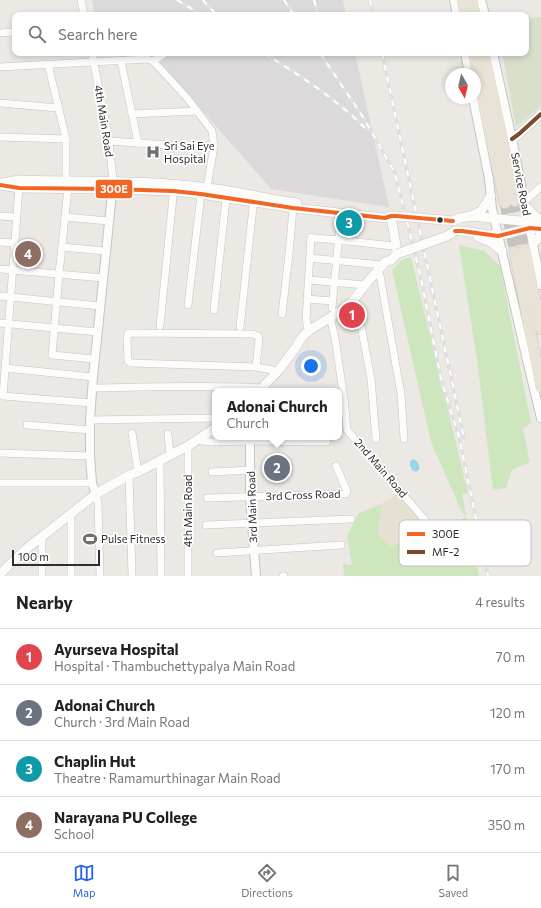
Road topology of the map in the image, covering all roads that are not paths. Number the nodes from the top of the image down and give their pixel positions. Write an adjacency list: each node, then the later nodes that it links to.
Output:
1 (81, 0): 6 (street)
2 (454, 0): 7 (street)
3 (462, 0): 8 (highway)
4 (472, 0): 9 (highway)
5 (481, 0): 10 (street)
6 (83, 12)
7 (456, 12)
8 (464, 12)
9 (475, 12)
10 (483, 12)
11 (12, 32): 12 (street)
12 (0, 33)
13 (93, 56): 21 (street, 4th Main Road)
14 (161, 56): 20 (street)
15 (466, 56): 24 (street)
16 (474, 56): 47 (highway)
17 (485, 56): 47 (highway)
18 (494, 56): 33 (street, Service Road)
19 (121, 61): 20 (street); 21 (street); 29 (street)
20 (153, 61): 28 (street)
21 (94, 62): 22 (street); 34 (street, 4th Main Road)
22 (48, 64): 23 (street); 27 (street)
23 (0, 67)
24 (468, 68)
25 (0, 103): 27 (street)
26 (474, 104): 44 (street)
27 (58, 108): 32 (street)
28 (197, 111): 29 (street); 36 (street)
29 (132, 114): 35 (street)
30 (541, 114): 33 (main road)
31 (0, 137): 32 (street)
32 (66, 139): 38 (street)
33 (512, 139): 47 (street, Service Road)
34 (109, 141): 35 (street); 39 (street, 4th Main Road)
35 (138, 143): 36 (street)
36 (214, 146): 43 (street)
37 (0, 184): 38 (main road); 41 (main road)
38 (67, 185): 39 (main road); 41 (main road); 53 (street)
39 (112, 185): 42 (main road); 57 (street)
40 (541, 187): 47 (street)
41 (18, 188): 52 (street)
42 (173, 188): 43 (main road); 97 (street)
43 (205, 192): 45 (main road); 46 (main road); 90 (street)
44 (491, 196): 51 (main road); 55 (street)
45 (226, 199): 46 (main road); 92 (street)
46 (253, 199): 48 (main road); 54 (main road); 98 (street)
47 (520, 201): 56 (main road); 59 (street, Service Road)
48 (293, 208): 49 (main road); 93 (street)
49 (341, 213): 54 (main road); 64 (street)
50 (0, 216): 52 (street)
51 (471, 216): 54 (main road, bridge); 55 (main road)
52 (16, 217): 66 (street)
53 (65, 217): 57 (street); 67 (street)
54 (393, 218): 71 (main road)
55 (495, 219): 59 (main road); 63 (street)
56 (541, 220)
57 (108, 221): 69 (street)
58 (541, 224): 59 (main road)
59 (529, 225): 60 (main road); 63 (main road); 68 (street, Service Road)
60 (541, 229)
61 (458, 231): 63 (main road); 70 (main road); 71 (main road, bridge)
62 (541, 235): 68 (main road)
63 (498, 236): 70 (street)
64 (338, 240): 71 (street); 72 (street); 73 (street)
65 (0, 242): 66 (street)
66 (14, 243): 77 (street)
67 (62, 246): 69 (street); 78 (street)
68 (524, 248): 74 (street, Service Road); 100 (highway); 109 (highway)
69 (105, 251): 80 (street)
70 (502, 251): 116 (street)
71 (394, 254): 75 (main road); 79 (main road)
72 (310, 258): 73 (street); 81 (street)
73 (336, 261): 75 (street); 82 (street)
74 (539, 261): 84 (street, Service Road)
75 (382, 266): 83 (main road)
76 (0, 269): 77 (street)
77 (12, 270): 78 (street); 86 (street)
78 (59, 274): 80 (street); 88 (street)
79 (380, 275): 89 (main road); 123 (street)
80 (103, 278): 91 (street)
81 (309, 280): 82 (street); 87 (street)
82 (334, 282): 83 (street); 87 (street)
83 (365, 285): 102 (main road)
84 (541, 285)
85 (0, 296): 86 (street)
86 (10, 297): 88 (street); 96 (street)
87 (308, 299): 102 (street)
88 (57, 302): 91 (street); 99 (street)
89 (357, 304): 94 (main road); 124 (street)
90 (188, 305)
91 (100, 306): 101 (street)
92 (214, 310)
93 (282, 314)
94 (331, 321): 103 (main road); 115 (street, 2nd Main Road)
95 (0, 323): 96 (street)
96 (8, 324): 99 (street); 106 (street)
97 (160, 326)
98 (240, 327)
99 (55, 328): 101 (street); 104 (street)
100 (541, 329)
101 (97, 332): 104 (street)
102 (307, 333): 103 (main road)
103 (297, 346): 107 (main road)
104 (94, 359): 108 (street)
105 (256, 367): 105 (street); 107 (street)
106 (5, 368): 108 (street); 113 (street)
107 (278, 371): 112 (main road)
108 (93, 377): 110 (street)
109 (541, 387)
110 (92, 388): 111 (street); 113 (street)
111 (243, 388)
112 (263, 388)
113 (91, 402): 117 (street)
114 (212, 418): 117 (street)
115 (342, 418): 146 (street, 2nd Main Road)
116 (541, 418)
117 (90, 420): 119 (street)
118 (27, 425): 119 (street)
119 (90, 430): 133 (street)
120 (212, 430): 125 (main road)
121 (132, 433): 138 (street)
122 (168, 434): 132 (street)
123 (404, 438)
124 (376, 439)
125 (197, 440): 126 (street); 130 (main road)
126 (237, 440)
127 (250, 440): 136 (street, 3rd Main Road)
128 (276, 440): 129 (street)
129 (327, 442)
130 (188, 446): 132 (main road); 161 (street, 4th Main Road)
131 (0, 454): 133 (street)
132 (170, 455): 134 (main road)
133 (90, 456): 140 (street)
134 (160, 460): 138 (main road); 150 (street)
135 (336, 466): 142 (street, 3rd Cross Road)
136 (250, 470): 137 (street); 142 (street, 3rd Main Road)
137 (212, 472)
138 (133, 474): 141 (main road); 151 (street)
139 (0, 482): 140 (street)
140 (92, 483): 141 (street)
141 (96, 494): 144 (main road); 158 (street)
142 (250, 496): 143 (street, 3rd Cross Road); 147 (street, 3rd Main Road)
143 (207, 498)
144 (71, 514): 149 (main road); 157 (street)
145 (351, 519): 147 (street)
146 (425, 520)
147 (252, 523): 148 (street); 153 (street, 3rd Main Road)
148 (206, 525)
149 (42, 537): 155 (main road); 156 (street)
150 (161, 540): 151 (street); 160 (street)
151 (131, 541): 159 (street)
152 (341, 545): 153 (street)
153 (254, 551): 154 (street); 162 (street, 3rd Main Road)
154 (217, 553)
155 (0, 574)
156 (42, 576)
157 (71, 576)
158 (100, 576)
159 (132, 576)
160 (161, 576)
161 (188, 576)
162 (256, 576)

